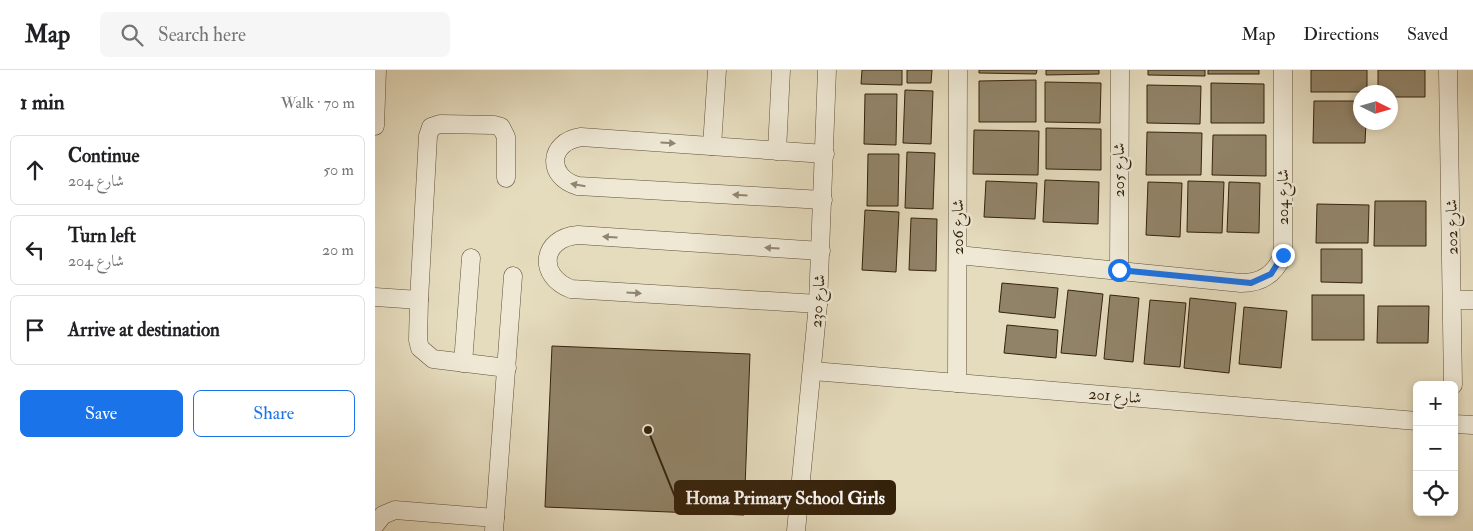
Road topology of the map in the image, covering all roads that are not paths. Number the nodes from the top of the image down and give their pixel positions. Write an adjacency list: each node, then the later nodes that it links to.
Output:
1 (377, 70): 9 (street)
2 (717, 70): 10 (street)
3 (781, 70): 11 (street)
4 (827, 70): 12 (street, شارع 230)
5 (958, 70): 16 (street, شارع 206)
6 (1119, 70): 18 (street, شارع 205)
7 (1283, 70): 18 (street, شارع 204)
8 (1448, 70): 22 (street, شارع 202)
9 (375, 126)
10 (711, 146): 11 (street); 14 (street, one-way to 10)
11 (777, 151): 12 (street)
12 (825, 154): 14 (street, شارع 230)
13 (506, 178): 21 (street)
14 (823, 200): 15 (street, شارع 230)
15 (821, 251): 24 (street, شارع 230); 24 (street, one-way to 24)
16 (958, 255): 18 (street, شارع 204); 29 (street, شارع 206)
17 (471, 258): 25 (street)
18 (1119, 270)
19 (513, 276): 26 (street)
20 (375, 297): 21 (street)
21 (419, 300): 25 (street)
22 (1454, 300): 23 (street); 28 (street, شارع 202)
23 (1473, 300)
24 (818, 304): 27 (street, شارع 230)
25 (463, 363): 26 (street)
26 (507, 368): 33 (street)
27 (813, 371): 29 (street, شارع 201); 35 (street, شارع 230)
28 (1453, 381)
29 (957, 383): 30 (street, شارع 201)
30 (1413, 421)
31 (1458, 424): 32 (street)
32 (1473, 425)
33 (495, 524): 34 (street)
34 (375, 525)
35 (796, 531)

